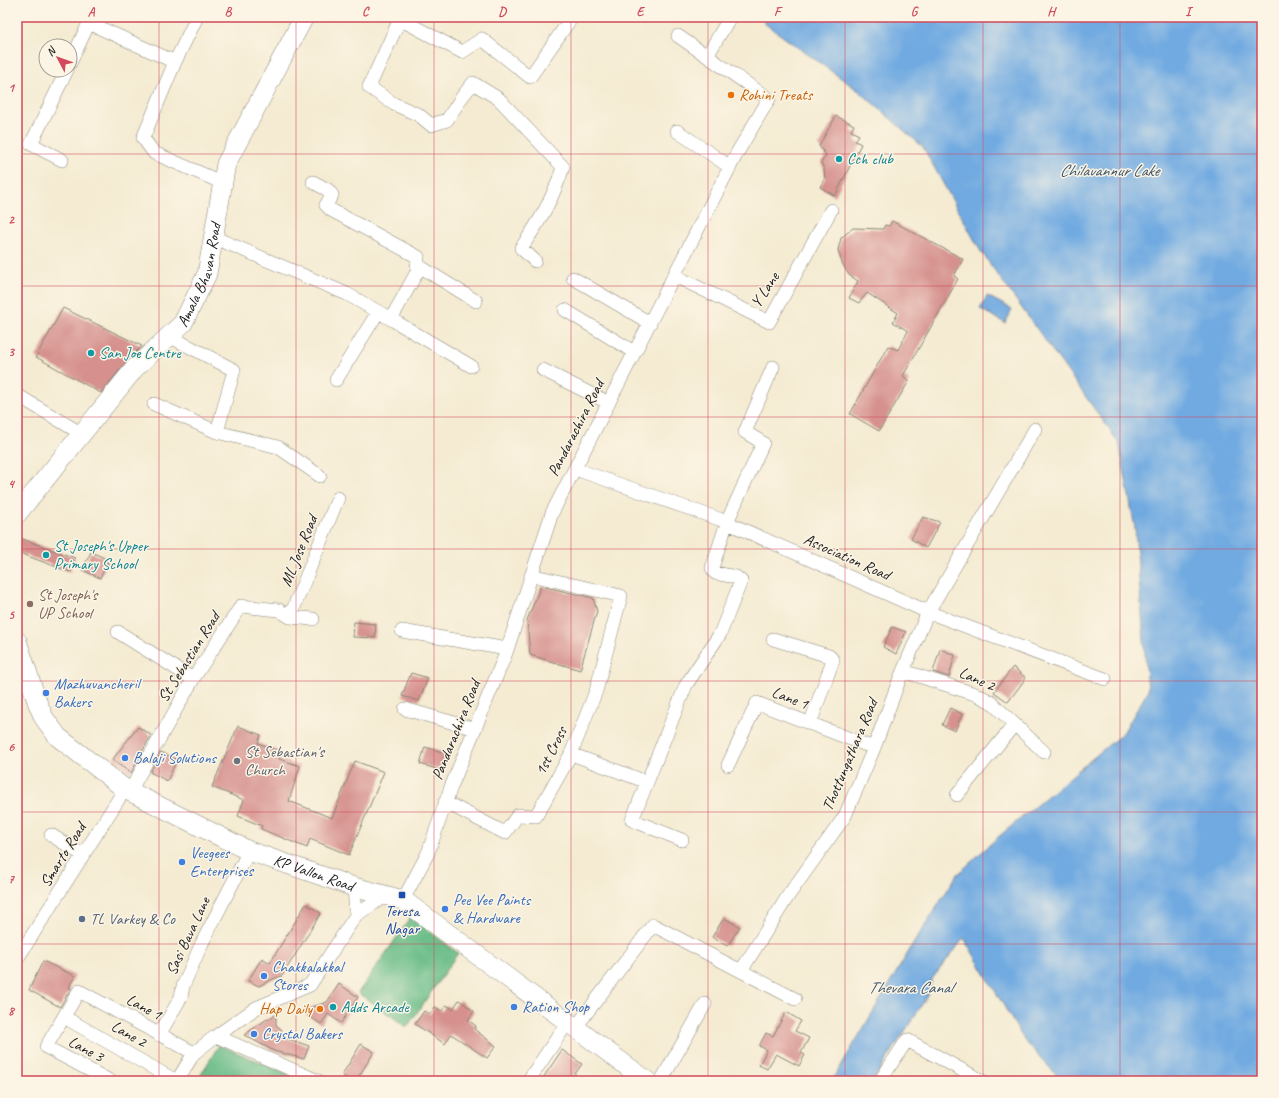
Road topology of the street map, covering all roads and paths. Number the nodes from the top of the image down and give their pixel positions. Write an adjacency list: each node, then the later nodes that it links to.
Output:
1 (197, 17): 10 (street)
2 (304, 17): 16 (street, Amala Bhavan Road)
3 (572, 17): 5 (street)
4 (730, 17): 9 (street)
5 (398, 18): 19 (street)
6 (91, 20): 8 (street); 10 (street)
7 (678, 36): 9 (street)
8 (78, 47)
9 (706, 56): 14 (street, Pandarachira Road)
10 (176, 62): 16 (street)
11 (63, 78): 13 (street)
12 (677, 131): 14 (street)
13 (62, 160)
14 (730, 167): 21 (street, Pandarachira Road)
15 (313, 182): 20 (street)
16 (223, 183): 18 (street, Amala Bhavan Road)
17 (831, 210): 21 (street, Y Lane)
18 (213, 237): 25 (street); 28 (street, Amala Bhavan Road)
19 (535, 261)
20 (419, 266): 23 (street); 26 (street)
21 (675, 276): 27 (street, Pandarachira Road)
22 (573, 278): 27 (street)
23 (476, 300)
24 (566, 310): 29 (street)
25 (378, 312): 26 (street); 33 (street)
26 (391, 319): 30 (street)
27 (650, 323): 29 (street, Pandarachira Road)
28 (169, 336): 38 (street); 39 (street, Amala Bhavan Road)
29 (634, 352): 35 (street, Pandarachira Road)
30 (470, 366)
31 (773, 367): 44 (street)
32 (543, 370): 35 (street)
33 (336, 380)
34 (17, 395): 39 (street)
35 (608, 403): 40 (street, Pandarachira Road)
36 (154, 404): 38 (street)
37 (1035, 428): 46 (street, Thottungathara Road)
38 (217, 432): 41 (street)
39 (82, 434): 43 (street, Amala Bhavan Road)
40 (575, 469): 44 (street, Association Road); 45 (street, Pandarachira Road)
41 (320, 476)
42 (338, 498): 47 (street, ML Jose Road)
43 (17, 514)
44 (727, 522): 46 (street, Association Road); 65 (street)
45 (531, 575): 53 (street, Pandarachira Road); 63 (street, 1st Cross)
46 (928, 612): 54 (street, Thottungathara Road); 56 (street, Association Road)
47 (290, 617): 48 (street, St Sebastian Road); 55 (street, St Sebastian Road)
48 (313, 618)
49 (402, 631): 53 (street)
50 (118, 632): 55 (street)
51 (773, 639): 58 (street)
52 (18, 648): 66 (street, KP Vallon Road)
53 (507, 649): 60 (street, Pandarachira Road)
54 (903, 671): 59 (street, Lane 2); 61 (street, Thottungathara Road)
55 (193, 679): 66 (street, St Sebastian Road)
56 (1105, 679)
57 (404, 709): 60 (street)
58 (810, 724): 61 (street, Lane 1); 64 (street, Lane 1)
59 (1014, 725): 62 (street, Lane 2); 67 (street)
60 (475, 729): 68 (street, Pandarachira Road)
61 (874, 748): 77 (street, Thottungathara Road)
62 (1044, 752)
63 (571, 754): 65 (street); 68 (street, 1st Cross)
64 (728, 765)
65 (647, 782): 70 (street)
66 (127, 790): 71 (street, KP Vallon Road); 72 (street, Smarto Road)
67 (957, 796)
68 (446, 802): 74 (street, Pandarachira Road)
69 (51, 835): 72 (street)
70 (682, 840)
71 (249, 852): 73 (street, KP Vallon Road); 82 (street, Sasi Bava Lane)
72 (84, 855): 76 (street, Smarto Road)
73 (354, 887): 74 (street, KP Vallon Road); 75 (street)
74 (394, 898): 75 (street); 81 (street, KP Vallon Road)
75 (356, 915): 83 (street)
76 (19, 953)
77 (741, 971): 78 (street); 81 (street)
78 (795, 999)
79 (705, 1004): 85 (street)
80 (64, 1017): 82 (street, Lane 1); 86 (street, Lane 3); 87 (street, Lane 2)
81 (572, 1024): 85 (street, KP Vallon Road); 89 (street)
82 (159, 1035): 84 (street, Lane 1)
83 (216, 1036): 84 (street); 88 (street)
84 (194, 1053): 87 (street)
85 (648, 1080)
86 (110, 1081)
87 (177, 1081)
88 (318, 1081)
89 (528, 1081)
90 (880, 1081): 91 (street)
91 (982, 1081)

